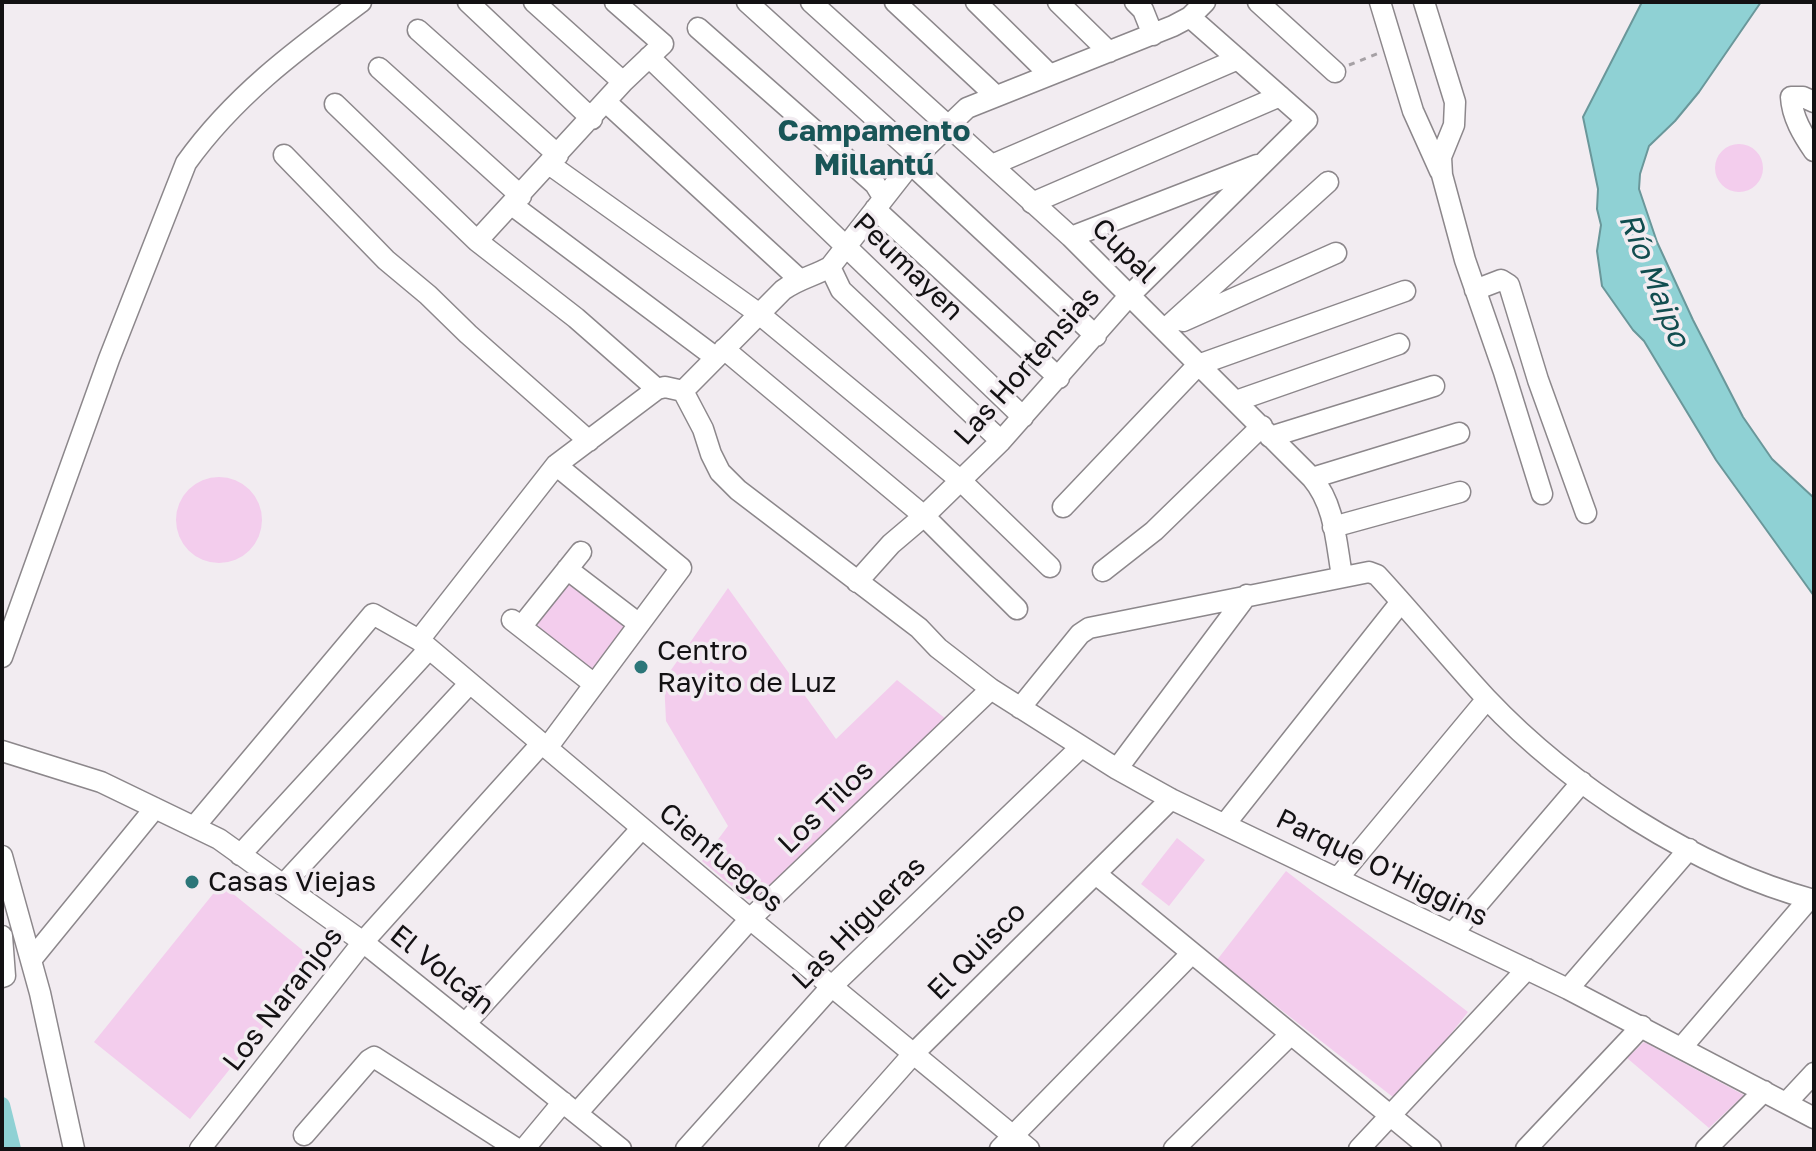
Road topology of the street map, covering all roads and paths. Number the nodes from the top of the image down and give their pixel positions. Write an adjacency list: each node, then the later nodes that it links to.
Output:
1 (361, 2): 92 (street)
2 (468, 2): 32 (street)
3 (534, 2): 26 (street)
4 (615, 2): 19 (street, Peumayen)
5 (747, 2): 37 (street)
6 (811, 2): 33 (street, Cupal)
7 (895, 2): 27 (street)
8 (976, 2): 25 (street)
9 (1058, 2): 21 (street)
10 (1135, 2): 18 (street)
11 (1205, 2): 15 (street)
12 (1258, 2): 24 (street)
13 (1380, 2): 40 (street)
14 (1424, 2): 40 (street)
15 (1190, 17): 18 (street); 22 (street)
16 (698, 28): 43 (street)
17 (418, 30): 36 (street)
18 (1153, 35): 21 (street)
19 (656, 51): 26 (street); 47 (street, Peumayen)
20 (1384, 51): 24 (path)
21 (1109, 52): 25 (street)
22 (1238, 59): 28 (street); 39 (street)
23 (379, 68): 42 (street)
24 (1343, 68)
25 (1050, 75): 27 (street)
26 (623, 82): 29 (street)
27 (996, 96): 33 (street)
28 (1280, 96): 38 (street, Las Hortensias); 44 (street)
29 (606, 102): 32 (street); 50 (street)
30 (1814, 102): 34 (street)
31 (335, 104): 46 (street)
32 (592, 119): 36 (street)
33 (947, 125): 37 (street); 39 (street, Cupal)
34 (1814, 151)
35 (284, 155): 70 (street)
36 (554, 160): 42 (street); 54 (street)
37 (914, 160): 43 (street); 56 (street)
38 (1264, 162): 45 (street); 53 (street, Las Hortensias)
39 (992, 165): 44 (street, Cupal)
40 (1442, 175): 51 (street)
41 (1328, 182): 55 (street)
42 (517, 200): 46 (street); 58 (street)
43 (879, 203): 47 (street); 60 (street)
44 (1032, 203): 45 (street, Cupal)
45 (1071, 237): 53 (street, Cupal)
46 (477, 241): 62 (street)
47 (847, 246): 49 (street); 65 (street, Peumayen)
48 (1336, 253): 55 (street)
49 (830, 267): 50 (street); 71 (street)
50 (799, 279): 54 (street)
51 (1475, 290): 66 (street); 67 (street)
52 (1405, 291): 59 (street)
53 (1129, 296): 55 (street, Cupal); 56 (street, Las Hortensias)
54 (758, 313): 58 (street); 74 (street)
55 (1164, 330): 59 (street, Cupal)
56 (1096, 336): 60 (street, Las Hortensias)
57 (1399, 344): 64 (street)
58 (720, 353): 63 (street); 79 (street)
59 (1198, 365): 64 (street, Cupal); 77 (street)
60 (1059, 378): 65 (street, Las Hortensias)
61 (1434, 386): 68 (street)
62 (657, 389): 63 (street); 70 (street)
63 (683, 391): 86 (street, Parque O'Higgins)
64 (1236, 401): 68 (street, Cupal)
65 (1023, 417): 71 (street, Las Hortensias)
66 (1552, 418): 67 (street); 78 (street)
67 (1521, 428): 76 (street)
68 (1266, 431): 73 (street, Cupal); 84 (street)
69 (1459, 433): 73 (street)
70 (589, 441): 72 (street)
71 (1001, 441): 74 (street, Las Hortensias)
72 (556, 465): 90 (street, Los Naranjos); 91 (street)
73 (1312, 478): 80 (street, Cupal)
74 (960, 480): 79 (street, Las Hortensias); 82 (street)
75 (1460, 492): 80 (street)
76 (1542, 494)
77 (1063, 507)
78 (1586, 513)
79 (924, 516): 86 (street, Las Hortensias); 89 (street)
80 (1333, 527): 85 (street, Cupal)
81 (581, 552): 83 (street)
82 (1050, 567)
83 (567, 569): 90 (street); 94 (street)
84 (1103, 571)
85 (1342, 576): 87 (street); 88 (street)
86 (857, 582): 95 (street, Parque O'Higgins)
87 (1247, 595): 97 (street); 101 (street)
88 (1401, 602): 96 (street); 105 (street)
89 (1017, 609)
90 (639, 624): 94 (street, Los Naranjos)
91 (424, 644): 93 (street, Cienfuegos); 106 (street, Cienfuegos); 109 (street)
92 (2, 657)
93 (470, 683): 98 (street, Cienfuegos); 113 (street)
94 (594, 684): 98 (street, Los Naranjos)
95 (991, 689): 97 (street, Parque O'Higgins); 115 (street, Los Tilos)
96 (1487, 699): 102 (street); 112 (street)
97 (1020, 708): 99 (street, Parque O'Higgins)
98 (544, 746): 107 (street, Cienfuegos); 118 (street, Los Naranjos)
99 (1081, 747): 101 (street, Parque O'Higgins); 123 (street, Las Higueras)
100 (2, 751): 104 (street, El Volcán)
101 (1117, 769): 103 (street, Parque O'Higgins)
102 (1582, 782): 108 (street); 116 (street)
103 (1171, 799): 105 (street, Parque O'Higgins); 111 (street, El Quisco)
104 (155, 808): 106 (street, El Volcán); 120 (street)
105 (1225, 824): 112 (street, Parque O'Higgins)
106 (194, 827): 109 (street, El Volcán)
107 (642, 828): 115 (street, Cienfuegos); 125 (street)
108 (1689, 849): 114 (street); 124 (street)
109 (240, 855): 113 (street, El Volcán)
110 (2, 856): 120 (street)
111 (1096, 874): 119 (street); 129 (street, El Quisco)
112 (1338, 878): 116 (street, Parque O'Higgins)
113 (283, 885): 118 (street, El Volcán)
114 (1812, 900): 128 (street)
115 (750, 919): 123 (street, Cienfuegos); 133 (street, Los Tilos)
116 (1453, 933): 121 (street, Parque O'Higgins)
117 (2, 936): 122 (street)
118 (363, 942): 125 (street, El Volcán); 139 (street, Los Naranjos)
119 (1192, 953): 127 (street); 137 (street)
120 (31, 960): 138 (street)
121 (1527, 969): 124 (street, Parque O'Higgins); 134 (street)
122 (2, 977)
123 (832, 986): 129 (street, Cienfuegos); 143 (street, Las Higueras)
124 (1568, 989): 126 (street, Parque O'Higgins)
125 (465, 1024): 133 (street, El Volcán)
126 (1642, 1026): 128 (street, Parque O'Higgins); 149 (street)
127 (1291, 1034): 134 (street); 146 (street)
128 (1682, 1047): 131 (street, Parque O'Higgins)
129 (914, 1053): 137 (street, Cienfuegos); 144 (street, El Quisco)
130 (1814, 1073): 132 (street)
131 (1764, 1091): 132 (street, Parque O'Higgins); 150 (street)
132 (1786, 1103): 135 (street, Parque O'Higgins)
133 (570, 1108): 141 (street, Los Tilos); 142 (street, El Volcán)
134 (1391, 1117): 147 (street); 148 (street)
135 (1814, 1118)
136 (304, 1135): 140 (street)
137 (1006, 1142): 145 (street, Cienfuegos)
138 (74, 1149)
139 (200, 1149)
140 (517, 1149)
141 (524, 1149)
142 (621, 1149)
143 (686, 1149)
144 (829, 1149)
145 (1029, 1149)
146 (1174, 1149)
147 (1359, 1149)
148 (1431, 1149)
149 (1526, 1149)
150 (1706, 1149)

